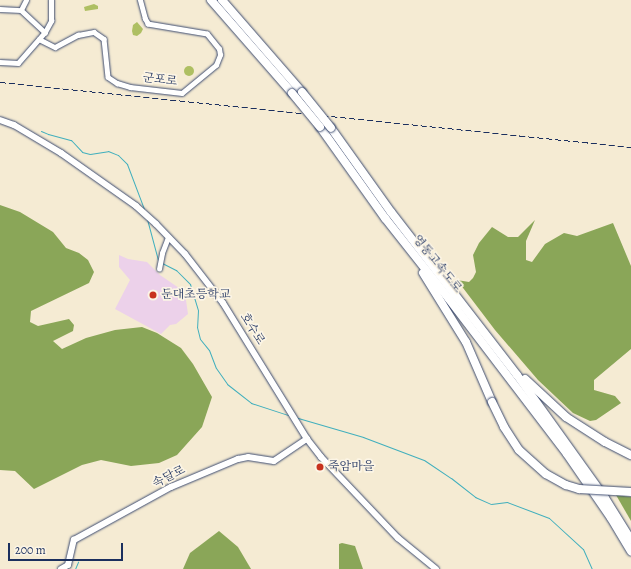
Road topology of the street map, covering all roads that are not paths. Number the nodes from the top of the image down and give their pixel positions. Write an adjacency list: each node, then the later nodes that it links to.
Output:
1 (26, 0): 7 (street)
2 (51, 0): 8 (street)
3 (140, 0): 9 (street, 군포로)
4 (211, 0): 12 (highway, 영동고속도로, bridge)
5 (222, 0): 15 (highway, 영동고속도로, bridge)
6 (0, 9): 7 (street)
7 (21, 10): 8 (street)
8 (45, 32): 9 (street)
9 (39, 39): 10 (street)
10 (0, 62)
11 (0, 120): 13 (street, 호수로)
12 (385, 218): 18 (highway, bridge); 20 (highway, 영동고속도로)
13 (168, 237): 14 (street); 16 (street, 호수로)
14 (159, 269)
15 (507, 362): 17 (highway); 19 (highway, 영동고속도로)
16 (307, 438): 21 (street, 속달로); 22 (street, 호수로)
17 (631, 455)
18 (631, 492)
19 (631, 540)
20 (631, 552)
21 (61, 569)
22 (436, 569)

